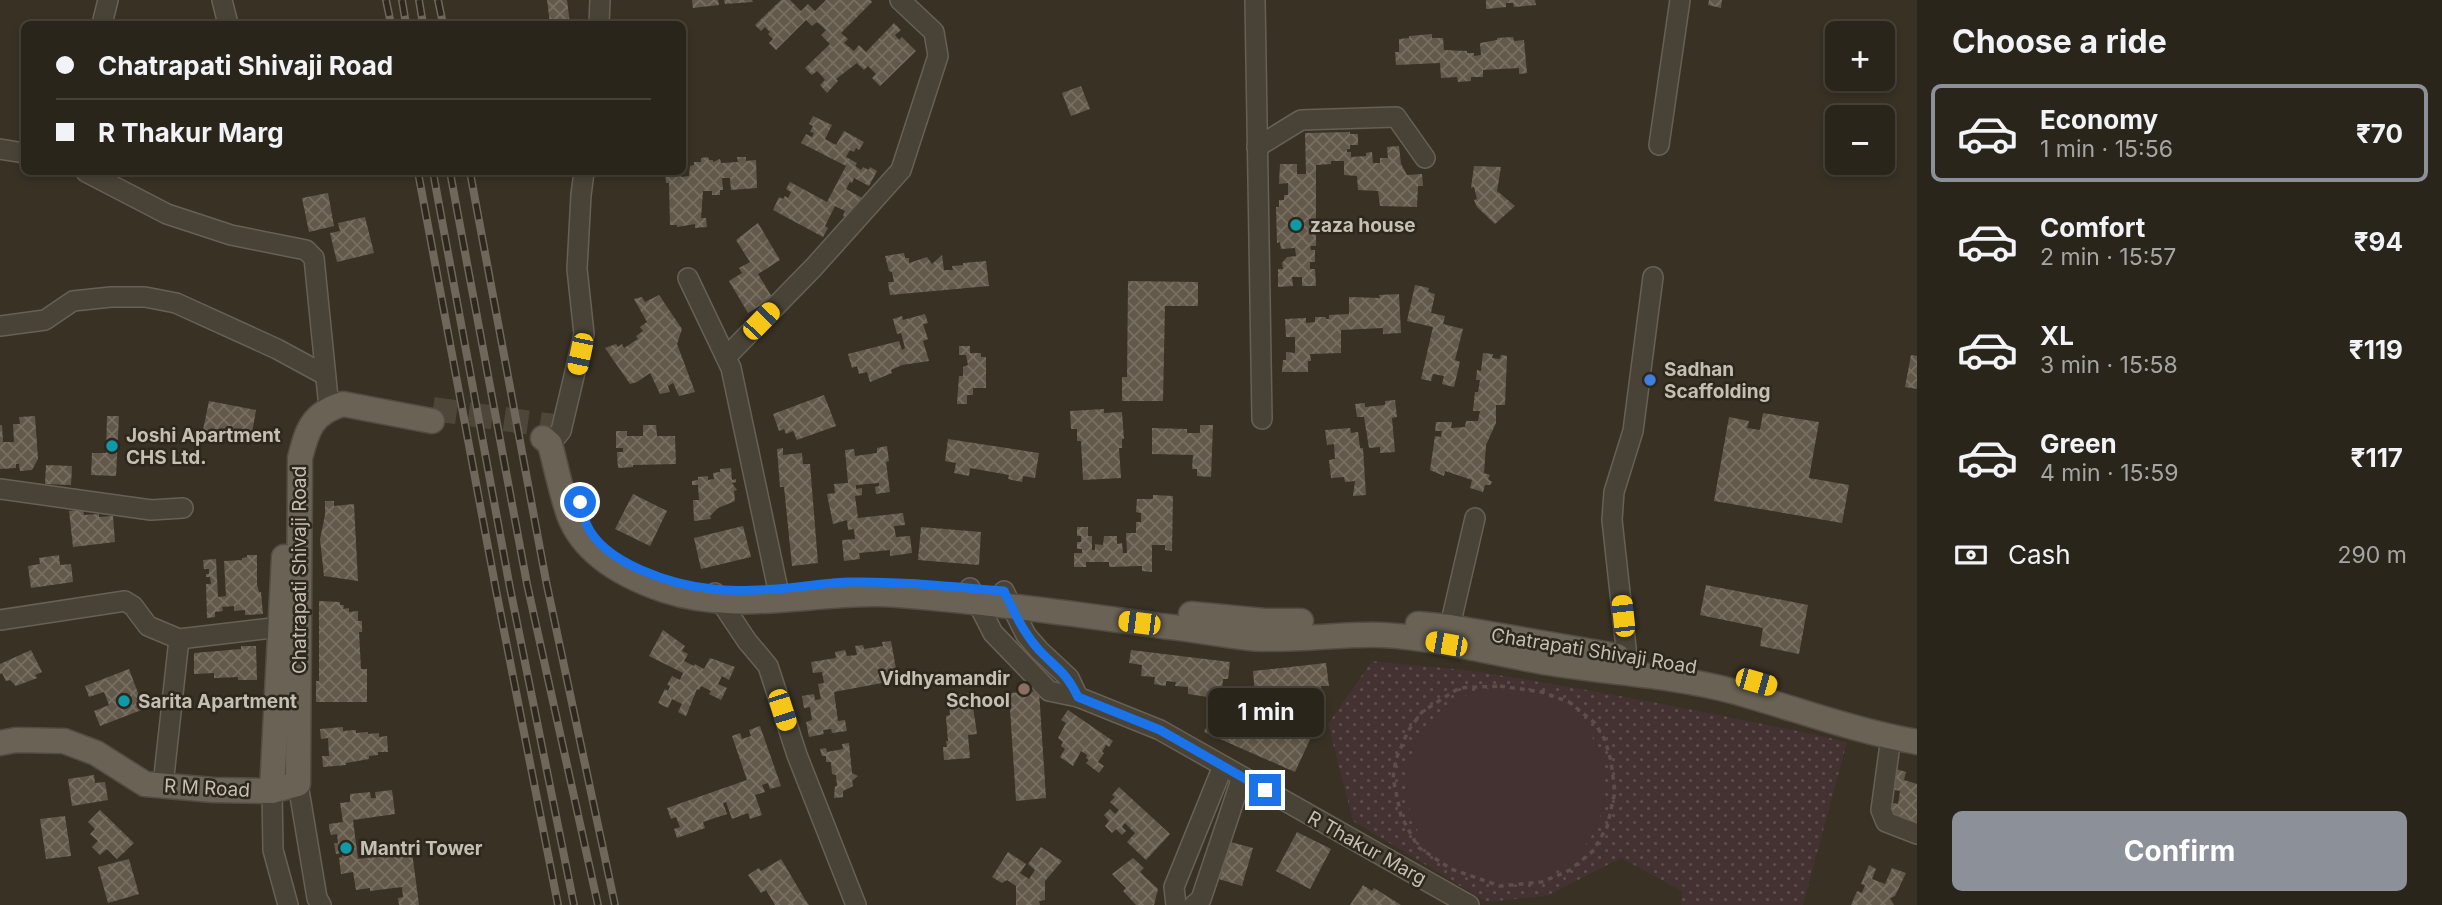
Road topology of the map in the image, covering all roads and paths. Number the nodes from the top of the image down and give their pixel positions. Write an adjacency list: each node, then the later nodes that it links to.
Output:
1 (108, 0): 7 (street)
2 (222, 0): 8 (street)
3 (600, 0): 9 (street)
4 (900, 0): 20 (street)
5 (1255, 0): 11 (street)
6 (1679, 0): 10 (street)
7 (103, 21)
8 (227, 21)
9 (599, 21)
10 (1659, 145)
11 (1257, 147): 14 (street); 23 (street)
12 (0, 149): 13 (street)
13 (21, 152)
14 (1425, 158)
15 (92, 175): 21 (street)
16 (584, 175): 24 (street)
17 (1653, 277): 36 (street)
18 (688, 278): 20 (street)
19 (0, 326): 21 (street)
20 (726, 357): 28 (street)
21 (327, 393): 22 (main road); 33 (main road, Chatrapati Shivaji Road); 47 (main road, Chatrapati Shivaji Road)
22 (433, 415)
23 (1262, 419)
24 (552, 435): 29 (main road)
25 (0, 489): 26 (street)
26 (183, 508)
27 (1475, 518): 34 (street)
28 (779, 594): 29 (main road); 30 (main road)
29 (717, 596): 53 (street)
30 (973, 596): 31 (main road); 39 (street, R Thakur Marg)
31 (1008, 599): 34 (main road); 39 (street)
32 (0, 620): 35 (street)
33 (280, 627): 35 (street); 49 (main road, Chatrapati Shivaji Road)
34 (1448, 636): 36 (main road, Chatrapati Shivaji Road); 37 (main road)
35 (179, 639): 48 (street)
36 (1628, 657): 37 (main road, Chatrapati Shivaji Road)
37 (1675, 672): 38 (main road)
38 (1731, 682): 40 (main road); 41 (main road)
39 (1078, 697): 45 (street, R Thakur Marg)
40 (1917, 726)
41 (1891, 737): 42 (main road); 50 (street)
42 (1917, 742)
43 (0, 743): 48 (main road, R M Road)
44 (1396, 759): 44 (path)
45 (1223, 766): 46 (street, R Thakur Marg); 54 (street)
46 (1242, 777): 55 (street); 56 (street, R Thakur Marg)
47 (298, 784): 49 (main road, R M Road); 52 (street)
48 (163, 785): 49 (main road, R M Road)
49 (272, 790): 51 (street)
50 (1917, 834)
51 (288, 905)
52 (321, 905)
53 (856, 905)
54 (1176, 905)
55 (1194, 905)
56 (1469, 905)

